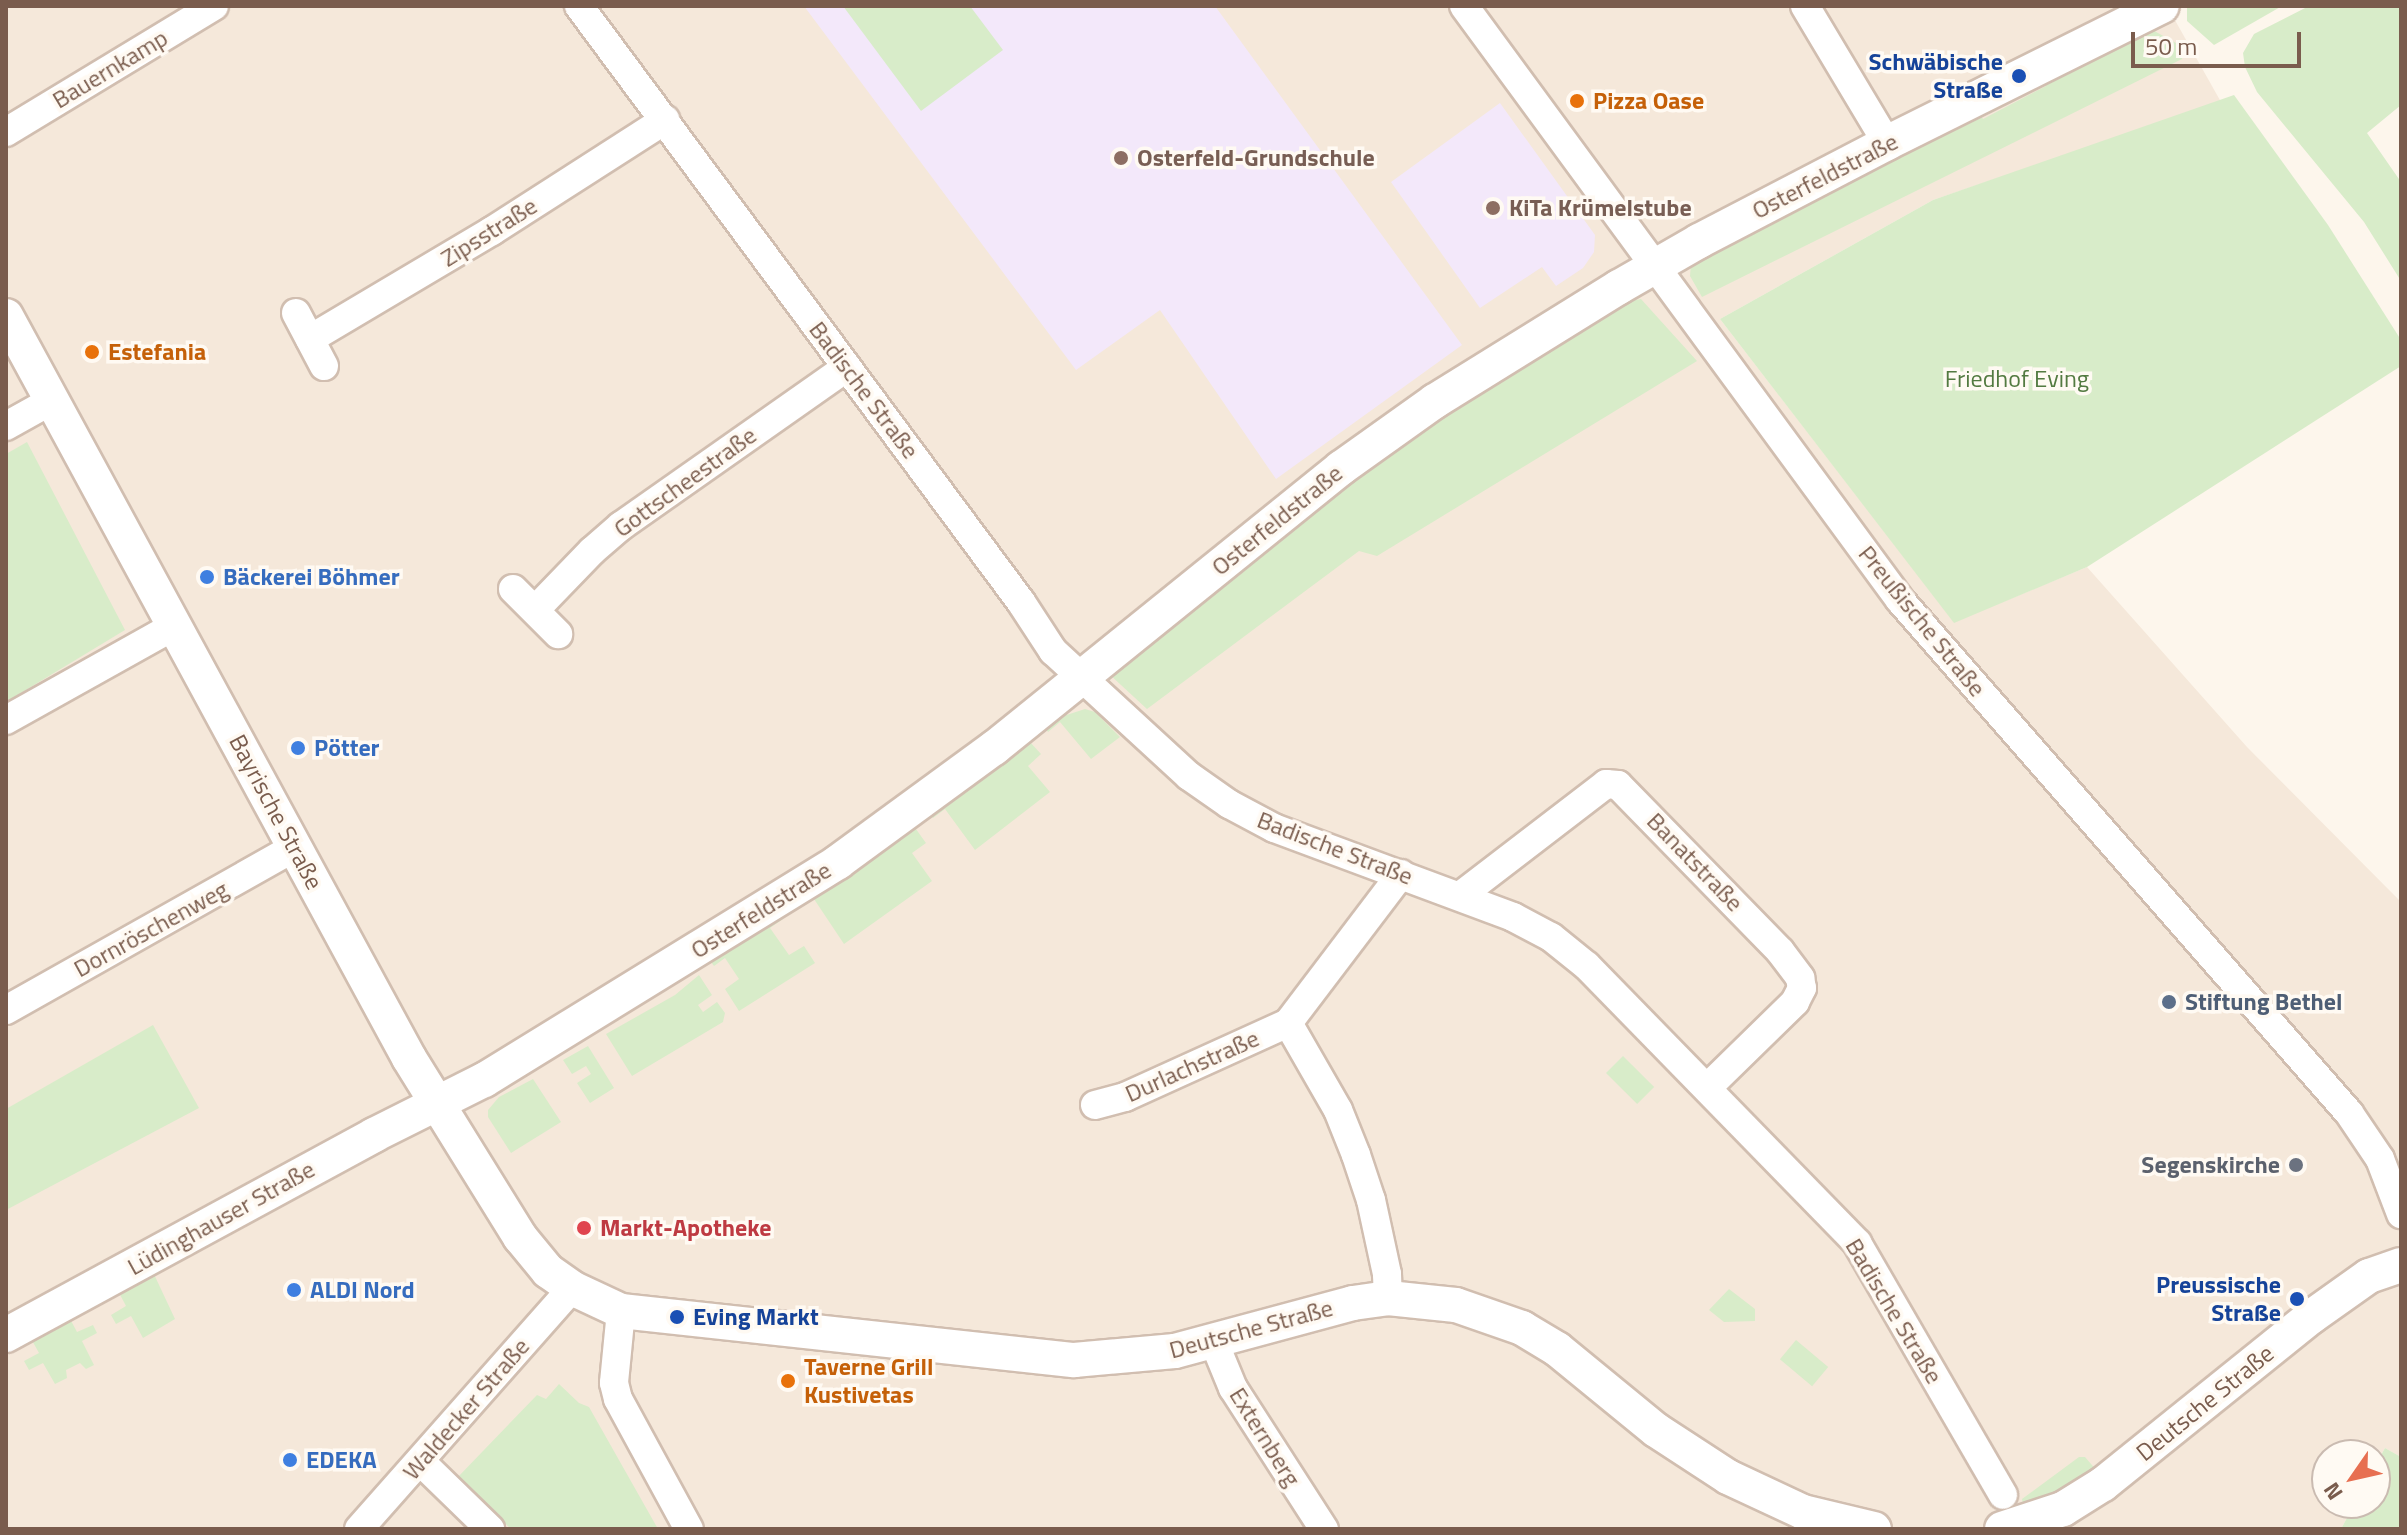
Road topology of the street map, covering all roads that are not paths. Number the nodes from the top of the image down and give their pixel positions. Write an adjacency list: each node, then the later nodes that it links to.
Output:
1 (214, 6): 8 (street, Bauernkamp)
2 (579, 6): 7 (street, Badische Straße)
3 (1464, 6): 10 (street, Preußische Straße)
4 (1805, 6): 9 (street)
5 (2162, 6): 6 (street, Osterfeldstraße)
6 (2125, 14): 9 (street, Osterfeldstraße)
7 (665, 120): 13 (street, Zipsstraße); 15 (street, Badische Straße)
8 (6, 132)
9 (1887, 143): 10 (street, Osterfeldstraße)
10 (1655, 266): 22 (street, Osterfeldstraße); 32 (street, Preußische Straße)
11 (296, 313): 13 (street)
12 (6, 316): 16 (street, Bayrische Straße)
13 (310, 339): 14 (street)
14 (324, 366)
15 (847, 367): 19 (street, Gottscheestraße); 22 (street, Badische Straße)
16 (51, 401): 17 (street); 20 (street, Bayrische Straße)
17 (6, 426)
18 (513, 589): 19 (street)
19 (535, 610): 21 (street)
20 (174, 626): 23 (street); 24 (street, Bayrische Straße)
21 (558, 634)
22 (1079, 679): 25 (street, Badische Straße); 30 (street, Osterfeldstraße)
23 (6, 720)
24 (295, 847): 27 (street, Dornröschenweg); 30 (street, Bayrische Straße)
25 (1401, 874): 26 (street, Badische Straße); 28 (street, Durlachstraße)
26 (1460, 896): 29 (street, Badische Straße); 29 (street, Banatstraße)
27 (6, 1010)
28 (1288, 1023): 31 (street, Durlachstraße); 35 (street, Durlachstraße)
29 (1707, 1088): 40 (street, Badische Straße)
30 (437, 1103): 34 (street, Bayrische Straße); 37 (street, Lüdinghauser Straße)
31 (1095, 1105)
32 (2401, 1214)
33 (2401, 1265): 46 (street, Deutsche Straße)
34 (572, 1288): 36 (street, Deutsche Straße); 39 (street, Waldecker Straße)
35 (1388, 1298): 38 (street, Deutsche Straße); 45 (street, Deutsche Straße)
36 (621, 1311): 38 (street, Deutsche Straße); 43 (street)
37 (6, 1335)
38 (1214, 1342): 44 (street, Externberg)
39 (420, 1461): 41 (street, Waldecker Straße); 42 (street)
40 (2003, 1495)
41 (359, 1529)
42 (490, 1529)
43 (689, 1529)
44 (1324, 1529)
45 (1874, 1529)
46 (2002, 1529)

